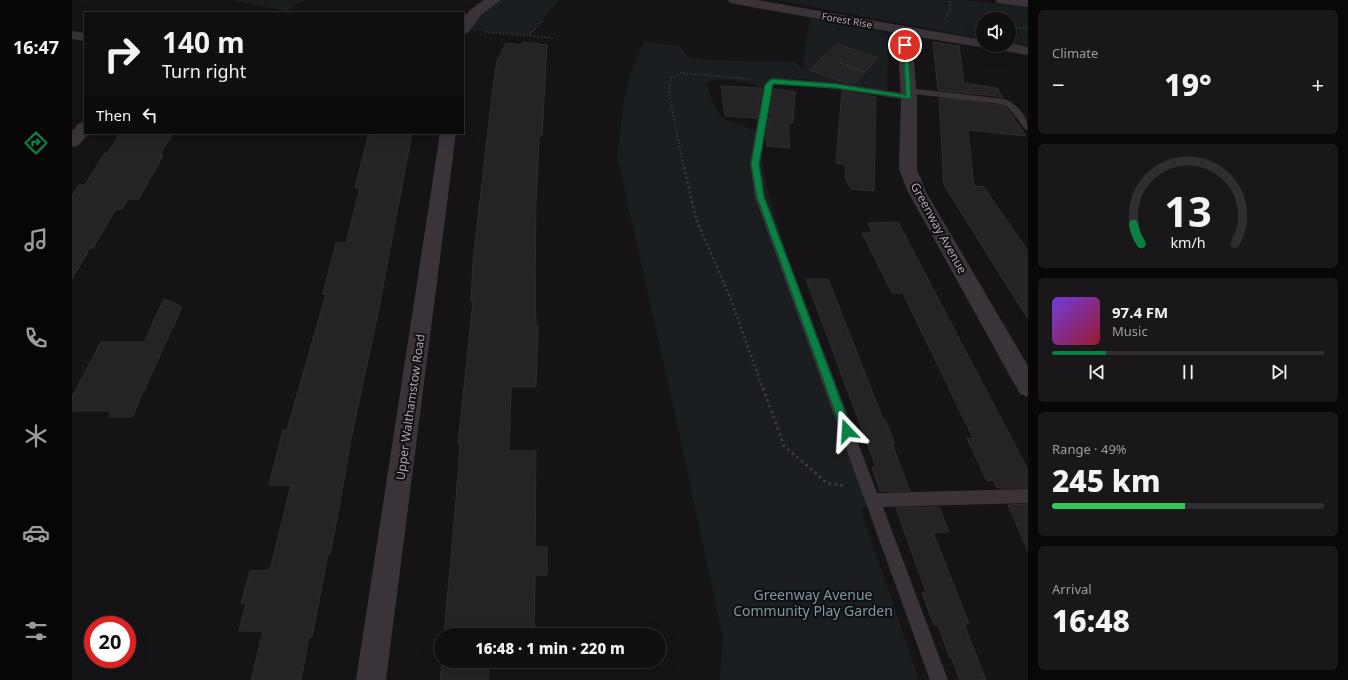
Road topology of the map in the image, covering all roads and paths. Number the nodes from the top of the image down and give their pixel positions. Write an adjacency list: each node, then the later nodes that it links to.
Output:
1 (494, 0): 7 (street)
2 (736, 0): 9 (street, Forest Rise)
3 (1002, 0): 4 (street)
4 (1028, 3)
5 (543, 20): 12 (path)
6 (1016, 27): 8 (path)
7 (464, 28)
8 (1028, 28)
9 (904, 30): 15 (street, Forest Rise); 19 (street, Greenway Avenue)
10 (478, 31): 12 (path)
11 (72, 35): 13 (street)
12 (530, 35): 14 (path)
13 (84, 37)
14 (554, 38)
15 (976, 43)
16 (1016, 49): 17 (street)
17 (1028, 51)
18 (771, 82): 19 (lane); 25 (lane); 25 (path)
19 (909, 94): 20 (lane); 24 (street, Greenway Avenue)
20 (1028, 127)
21 (84, 128): 23 (street)
22 (448, 134): 27 (street, Upper Walthamstow Road)
23 (72, 142)
24 (1028, 387)
25 (871, 495): 26 (lane); 28 (lane)
26 (1028, 496)
27 (371, 680)
28 (939, 680)

